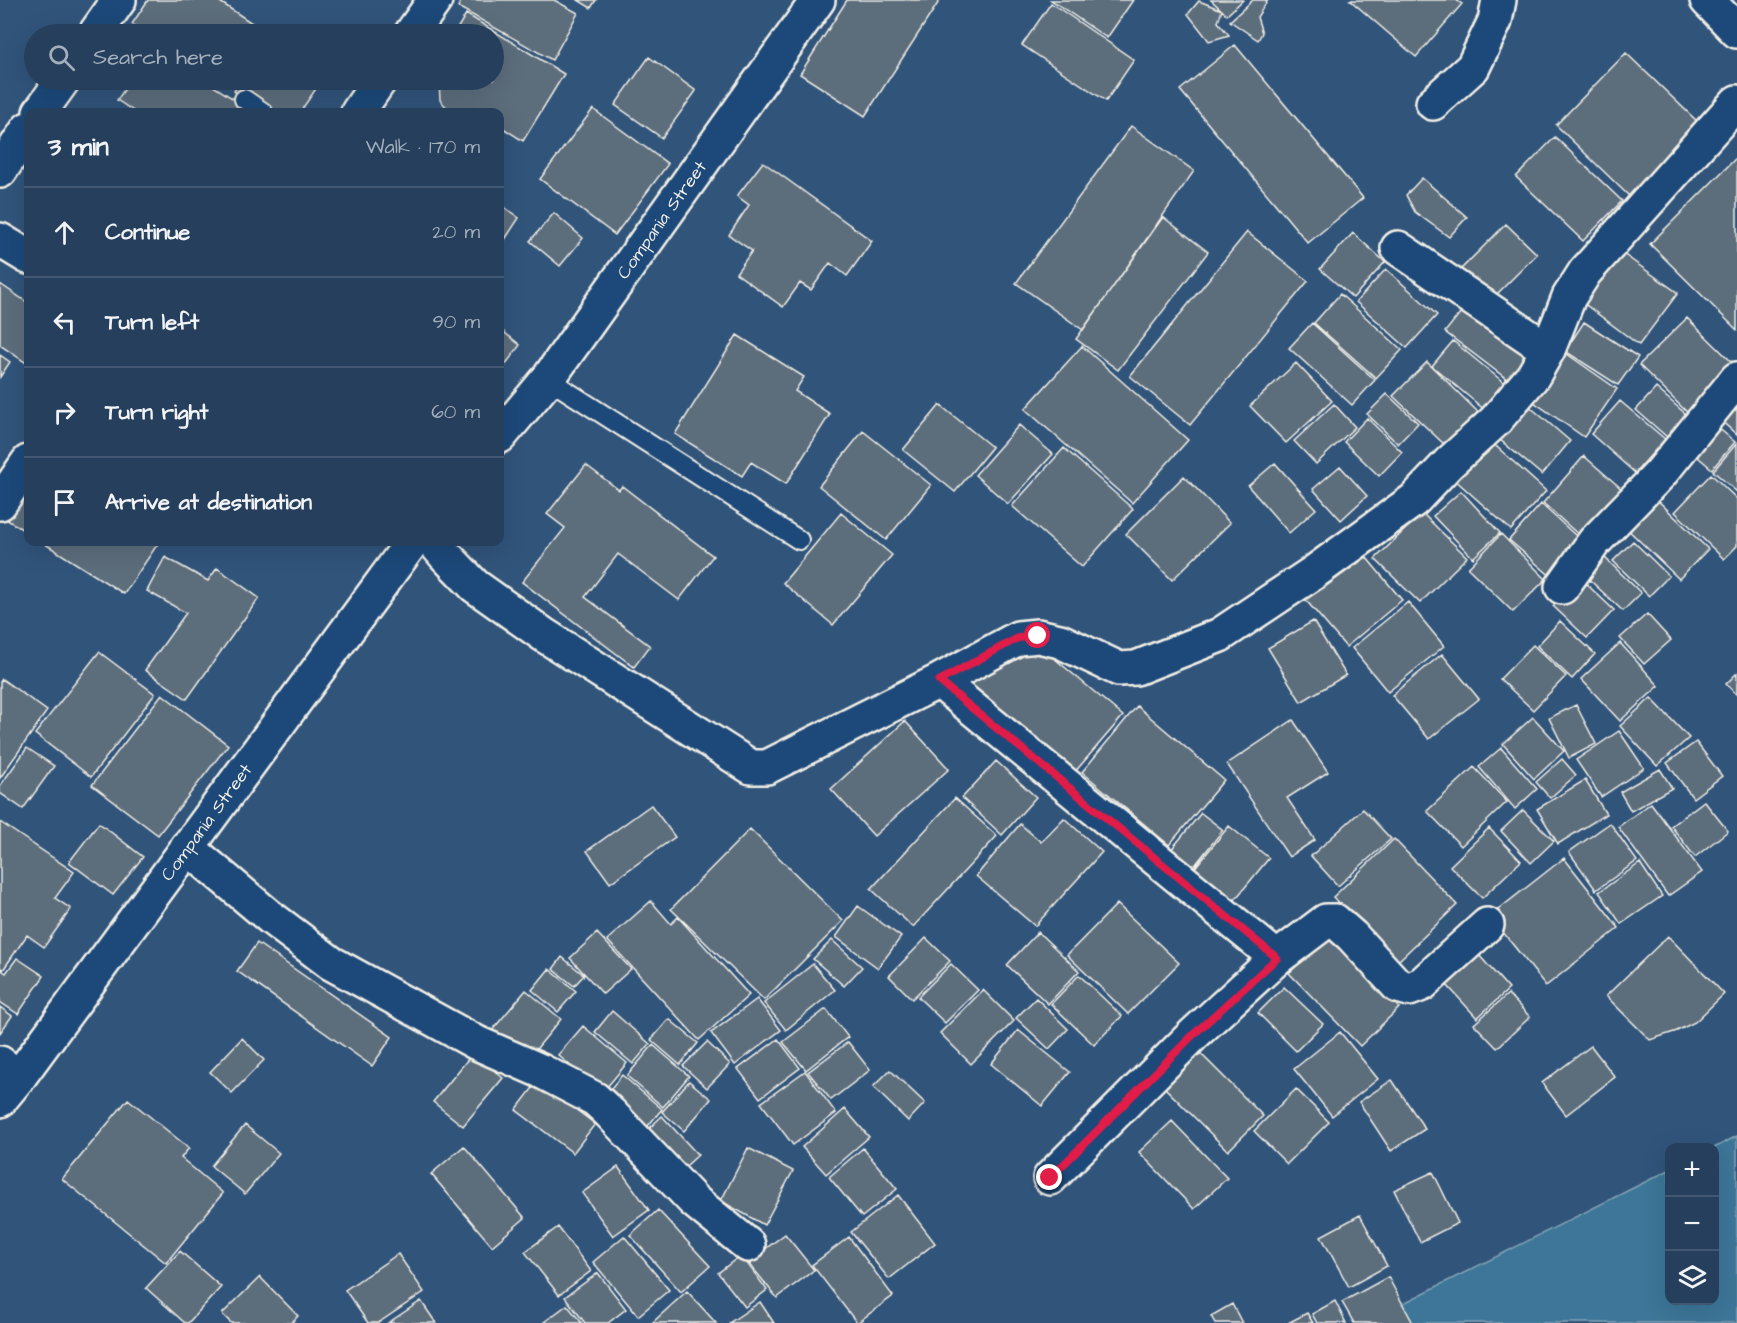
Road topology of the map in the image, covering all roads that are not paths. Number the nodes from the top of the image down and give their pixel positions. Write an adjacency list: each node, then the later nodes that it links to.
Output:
1 (120, 0): 6 (street)
2 (435, 0): 7 (street)
3 (818, 0): 23 (street, Compania Street)
4 (1499, 0): 13 (street)
5 (1707, 0): 8 (street)
6 (102, 24)
7 (418, 24)
8 (1737, 31)
9 (56, 90): 14 (street)
10 (373, 90): 16 (street)
11 (244, 99): 15 (lane)
12 (1737, 102): 22 (street)
13 (1433, 103)
14 (43, 108)
15 (257, 108)
16 (361, 108)
17 (24, 135): 18 (street)
18 (0, 171)
19 (0, 240): 21 (street)
20 (1398, 248): 22 (street)
21 (24, 255)
22 (1548, 350): 32 (street)
23 (548, 379): 25 (street, Compania Street); 28 (lane)
24 (1737, 379): 31 (street)
25 (504, 431)
26 (24, 468): 27 (street)
27 (0, 503)
28 (799, 540)
29 (409, 546): 33 (street, Compania Street)
30 (437, 546): 32 (street)
31 (1562, 587)
32 (939, 681): 35 (street)
33 (187, 847): 36 (street, Compania Street); 38 (street)
34 (1487, 925): 35 (street)
35 (1277, 958): 37 (street)
36 (6, 1080)
37 (1050, 1178)
38 (748, 1245)

